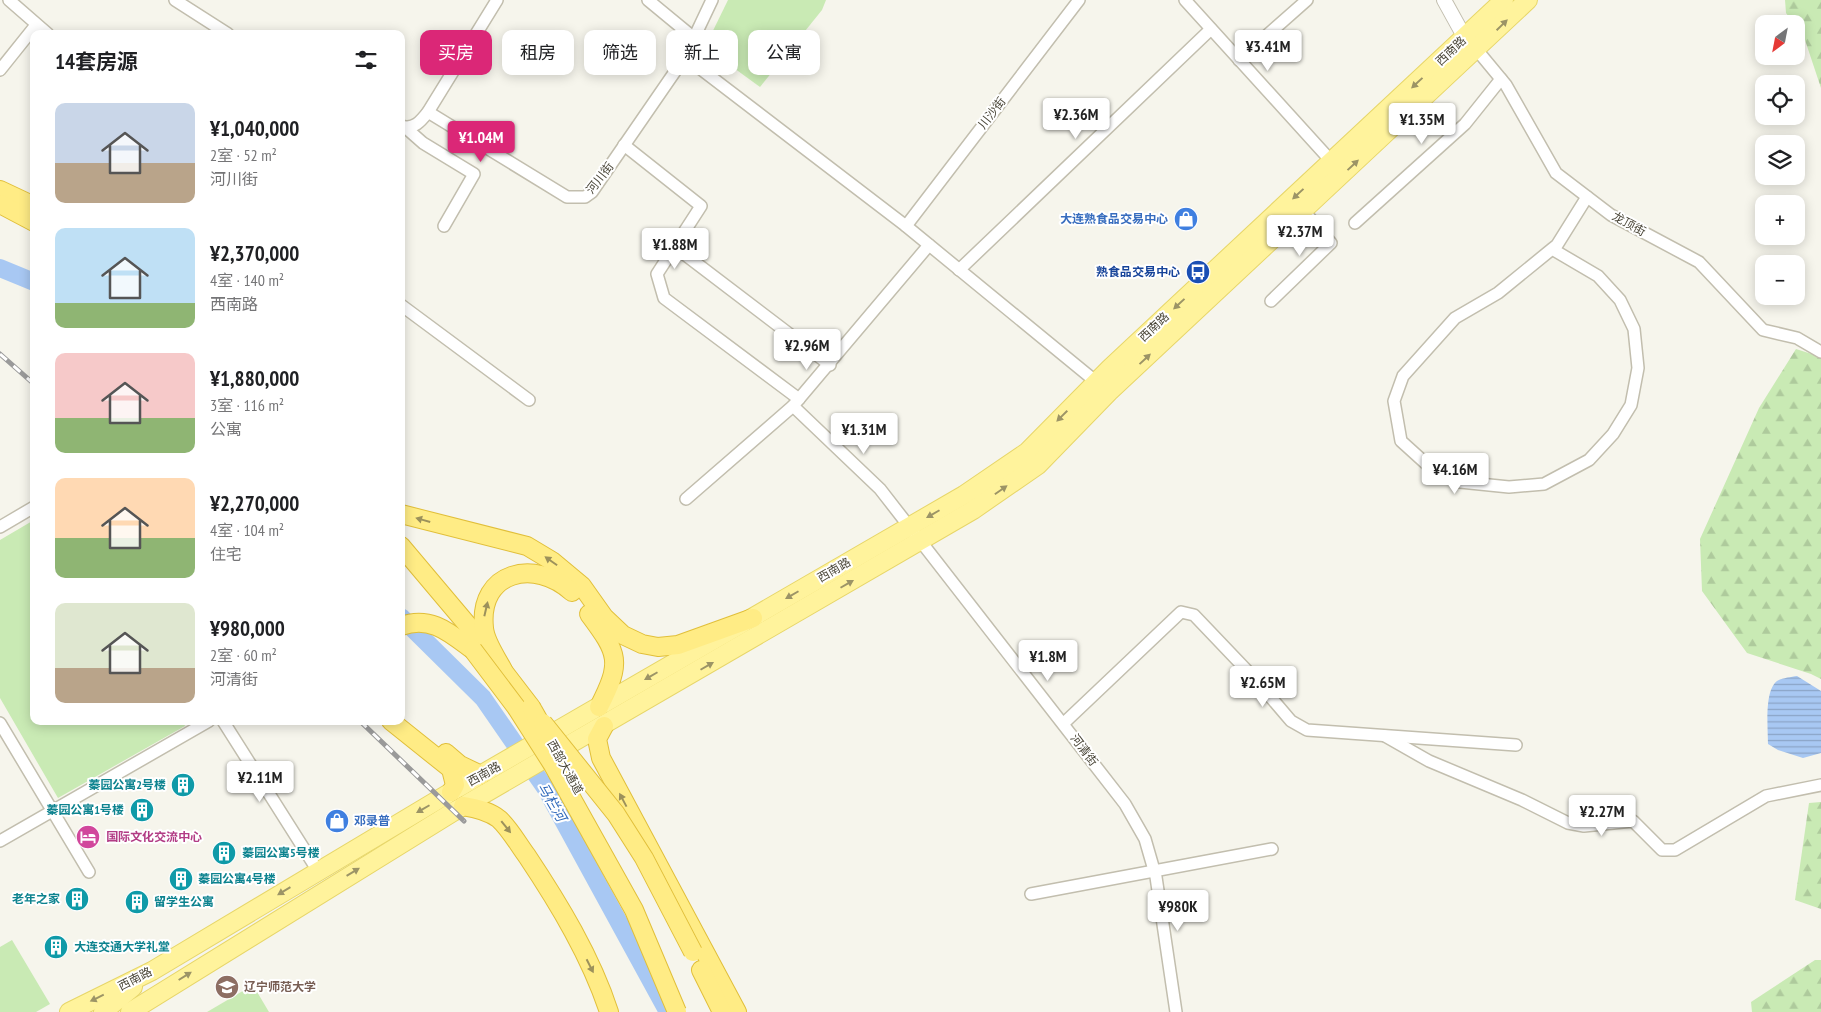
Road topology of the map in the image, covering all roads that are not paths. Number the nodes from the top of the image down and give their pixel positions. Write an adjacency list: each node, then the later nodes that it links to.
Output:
1 (9, 0): 13 (street)
2 (175, 0): 12 (street)
3 (497, 0): 27 (street)
4 (648, 0): 18 (street)
5 (712, 0): 19 (street, 河川街)
6 (1079, 0): 41 (street, 川沙街)
7 (1185, 0): 14 (street)
8 (1307, 0): 22 (street)
9 (1444, 0): 21 (street)
10 (1504, 0): 21 (main road, 西南路)
11 (1528, 0): 21 (main road, 西南路, one-way to 11)
12 (190, 4): 17 (street)
13 (36, 25): 15 (street); 16 (street)
14 (1211, 29): 22 (street); 45 (street)
15 (32, 30)
16 (43, 30)
17 (223, 30)
18 (684, 30)
19 (698, 30)
20 (30, 32): 23 (street)
21 (1471, 44): 26 (street, 龙顶街); 31 (main road, 西南路, one-way to 31); 35 (main road, 西南路, one-way to 21)
22 (1239, 60): 31 (street)
23 (0, 70)
24 (673, 75): 30 (street, 河川街)
25 (709, 75): 41 (street)
26 (1501, 79): 33 (street, 龙顶街); 38 (street)
27 (428, 112): 28 (street); 30 (street, 河川街)
28 (405, 127)
29 (405, 128): 40 (street)
30 (624, 145): 43 (street)
31 (1332, 162): 50 (main road, 西南路, one-way to 50)
32 (1, 194): 34 (highway); 37 (highway)
33 (1587, 197): 44 (street); 48 (street, 龙顶街)
34 (30, 205)
35 (1304, 211): 46 (street); 50 (main road, 西南路, one-way to 35)
36 (0, 214): 39 (highway)
37 (30, 219)
38 (1355, 223)
39 (30, 226)
40 (444, 226)
41 (906, 226): 42 (street)
42 (929, 245): 45 (street); 49 (street)
43 (675, 247): 49 (street); 52 (street, 河清街)
44 (1552, 249): 44 (street)
45 (960, 270): 50 (street)
46 (1271, 301)
47 (405, 308): 51 (street)
48 (1821, 352)
49 (830, 364): 52 (street)
50 (1103, 387): 57 (main road, 西南路, one-way to 57); 58 (main road, 西南路, one-way to 50)
51 (529, 400)
52 (796, 402): 53 (street); 57 (street, 河清街)
53 (686, 499)
54 (30, 509): 56 (street)
55 (405, 515): 61 (highway, one-way to 55)
56 (0, 527)
57 (909, 527): 58 (street, 河清街); 61 (main road, 西南路, one-way to 61)
58 (920, 542): 68 (street, 河清街); 73 (main road, 西南路, one-way to 58)
59 (405, 551): 64 (highway, 西部大通道)
60 (405, 567): 63 (highway, 西部大通道)
61 (753, 618): 66 (main road, 西南路, one-way to 66)
62 (405, 625): 63 (highway)
63 (473, 650): 94 (highway, 西部大通道, bridge)
64 (503, 670): 65 (highway, 西部大通道); 66 (highway, one-way to 66)
65 (531, 707): 95 (highway, 西部大通道, bridge); 96 (highway, bridge)
66 (599, 707): 75 (main road, 西南路)
67 (0, 723): 81 (street)
68 (1064, 723): 74 (street); 85 (street, 河清街)
69 (202, 725): 81 (street)
70 (226, 725): 84 (street)
71 (401, 725): 79 (highway)
72 (402, 725): 77 (highway)
73 (604, 726): 75 (main road, 西南路); 97 (highway, one-way to 73)
74 (1382, 734): 76 (street); 78 (street)
75 (562, 739): 77 (main road, 西南路, bridge)
76 (1516, 746)
77 (487, 778): 79 (main road, 西南路); 80 (main road, 西南路)
78 (1821, 785)
79 (451, 792): 84 (main road, 西南路, one-way to 84)
80 (463, 806): 89 (main road, 西南路, one-way to 80); 93 (highway, one-way to 93)
81 (52, 810): 82 (street); 86 (street)
82 (0, 841)
83 (1272, 849): 85 (street)
84 (318, 871): 88 (main road, 西南路, one-way to 88)
85 (1155, 871): 87 (street); 98 (street, 河清街)
86 (89, 872)
87 (1031, 894)
88 (152, 971): 90 (main road); 91 (main road, 西南路, one-way to 91)
89 (161, 991): 90 (main road); 92 (main road, 西南路)
90 (106, 1010)
91 (69, 1012)
92 (130, 1012)
93 (609, 1012)
94 (677, 1012)
95 (688, 1012)
96 (722, 1012)
97 (737, 1012)
98 (1176, 1012)

